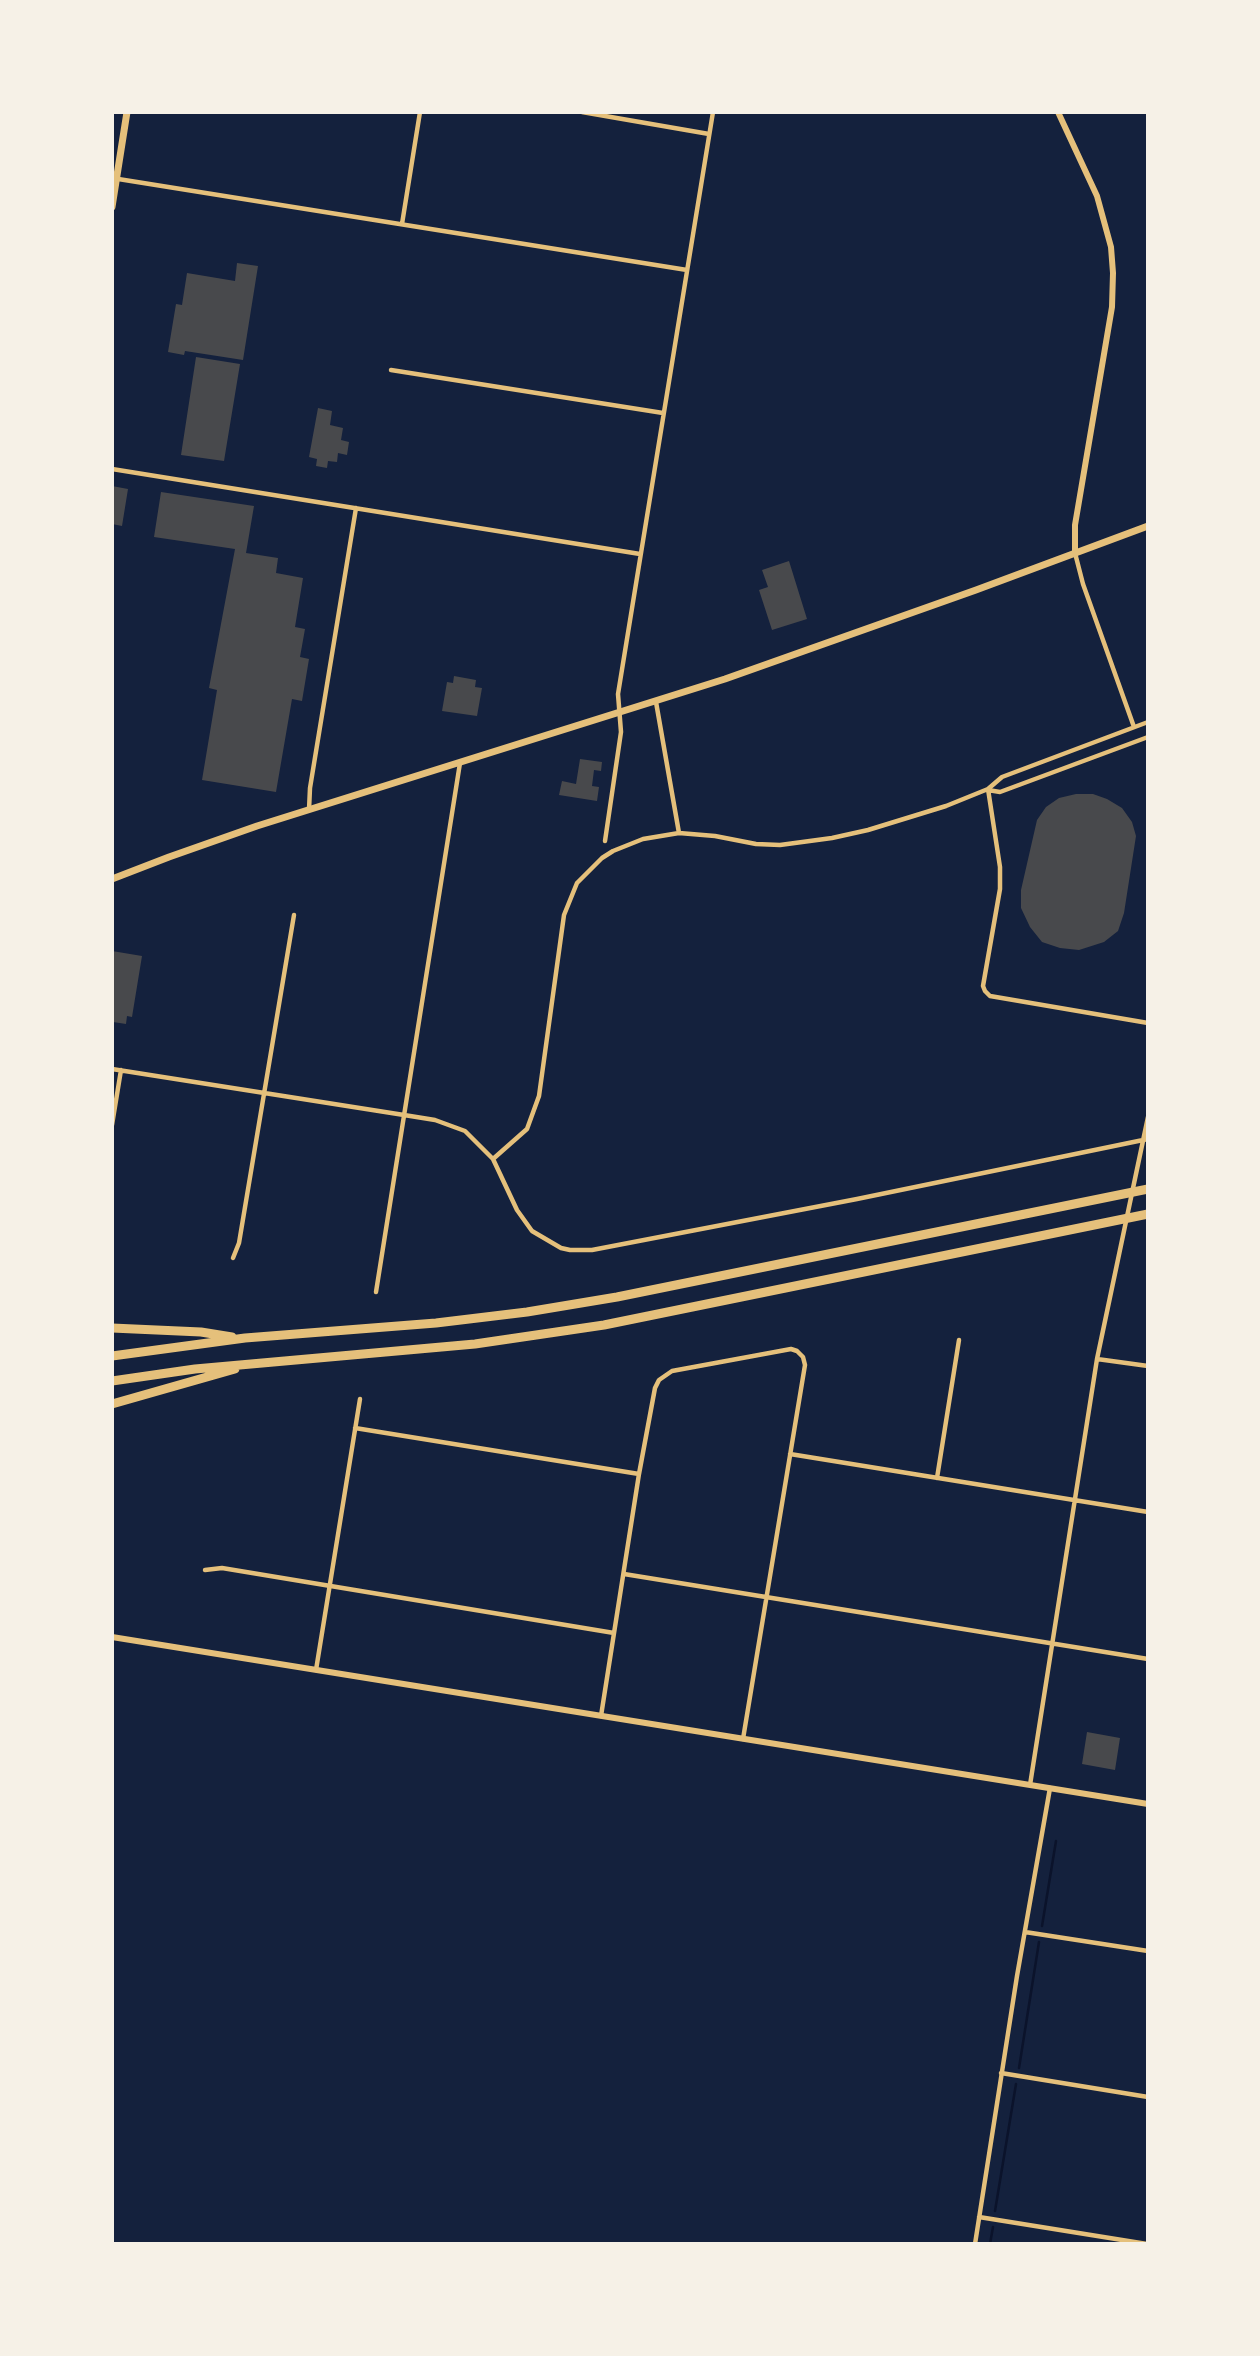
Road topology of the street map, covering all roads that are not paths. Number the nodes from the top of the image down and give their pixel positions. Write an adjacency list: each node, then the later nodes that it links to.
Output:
1 (127, 112): 7 (main road)
2 (420, 112): 9 (street)
3 (582, 112): 6 (street)
4 (713, 112): 6 (street)
5 (1058, 112): 16 (street)
6 (709, 134): 10 (street)
7 (114, 178): 8 (main road); 9 (street)
8 (112, 207)
9 (402, 224): 10 (street)
10 (687, 270): 12 (street)
11 (391, 370): 12 (street)
12 (663, 413): 17 (street)
13 (112, 469): 14 (street)
14 (356, 508): 17 (street); 25 (street)
15 (1148, 526): 16 (main road)
16 (1075, 552): 18 (main road); 21 (street)
17 (640, 554): 19 (street)
18 (656, 702): 19 (main road); 26 (street)
19 (621, 712): 23 (main road); 27 (street)
20 (1148, 722): 21 (street)
21 (1134, 727): 24 (street)
22 (1148, 737): 24 (street)
23 (460, 763): 25 (main road); 34 (street)
24 (988, 789): 26 (street); 30 (street)
25 (309, 810): 28 (main road)
26 (679, 833): 38 (street)
27 (605, 841)
28 (112, 879)
29 (294, 915): 33 (street)
30 (1148, 1023)
31 (112, 1069): 32 (street)
32 (121, 1070): 33 (street); 36 (street)
33 (264, 1091): 34 (street); 41 (street)
34 (404, 1115): 38 (street); 42 (street)
35 (1148, 1117): 47 (street)
36 (112, 1125)
37 (1148, 1139): 38 (street)
38 (493, 1159)
39 (1148, 1189): 44 (highway)
40 (1144, 1215): 48 (highway)
41 (233, 1258)
42 (376, 1292)
43 (112, 1328): 44 (highway)
44 (244, 1339): 46 (highway)
45 (959, 1340): 56 (street)
46 (112, 1356)
47 (1097, 1359): 49 (street); 57 (street)
48 (258, 1363): 50 (highway); 52 (highway)
49 (1148, 1366)
50 (112, 1381)
51 (360, 1399): 53 (street)
52 (112, 1404)
53 (355, 1428): 55 (street); 61 (street)
54 (789, 1454): 55 (street); 56 (street); 62 (street)
55 (639, 1474): 60 (street)
56 (937, 1478): 57 (street)
57 (1074, 1501): 58 (street); 65 (street)
58 (1148, 1512)
59 (205, 1570): 61 (street)
60 (623, 1574): 62 (street); 63 (street)
61 (329, 1586): 63 (street); 67 (street)
62 (766, 1597): 65 (street); 69 (street)
63 (614, 1633): 68 (street)
64 (112, 1637): 67 (street)
65 (1052, 1643): 66 (street); 70 (street)
66 (1148, 1659)
67 (316, 1670): 68 (street)
68 (601, 1716): 69 (street)
69 (743, 1739): 70 (street)
70 (1030, 1785): 71 (street)
71 (1050, 1788): 72 (street); 73 (street)
72 (1148, 1804)
73 (1025, 1932): 74 (street); 75 (street)
74 (1148, 1951)
75 (1001, 2073): 76 (street); 77 (street)
76 (1148, 2097)
77 (979, 2217): 78 (street); 79 (street)
78 (975, 2244)
79 (1147, 2244)

